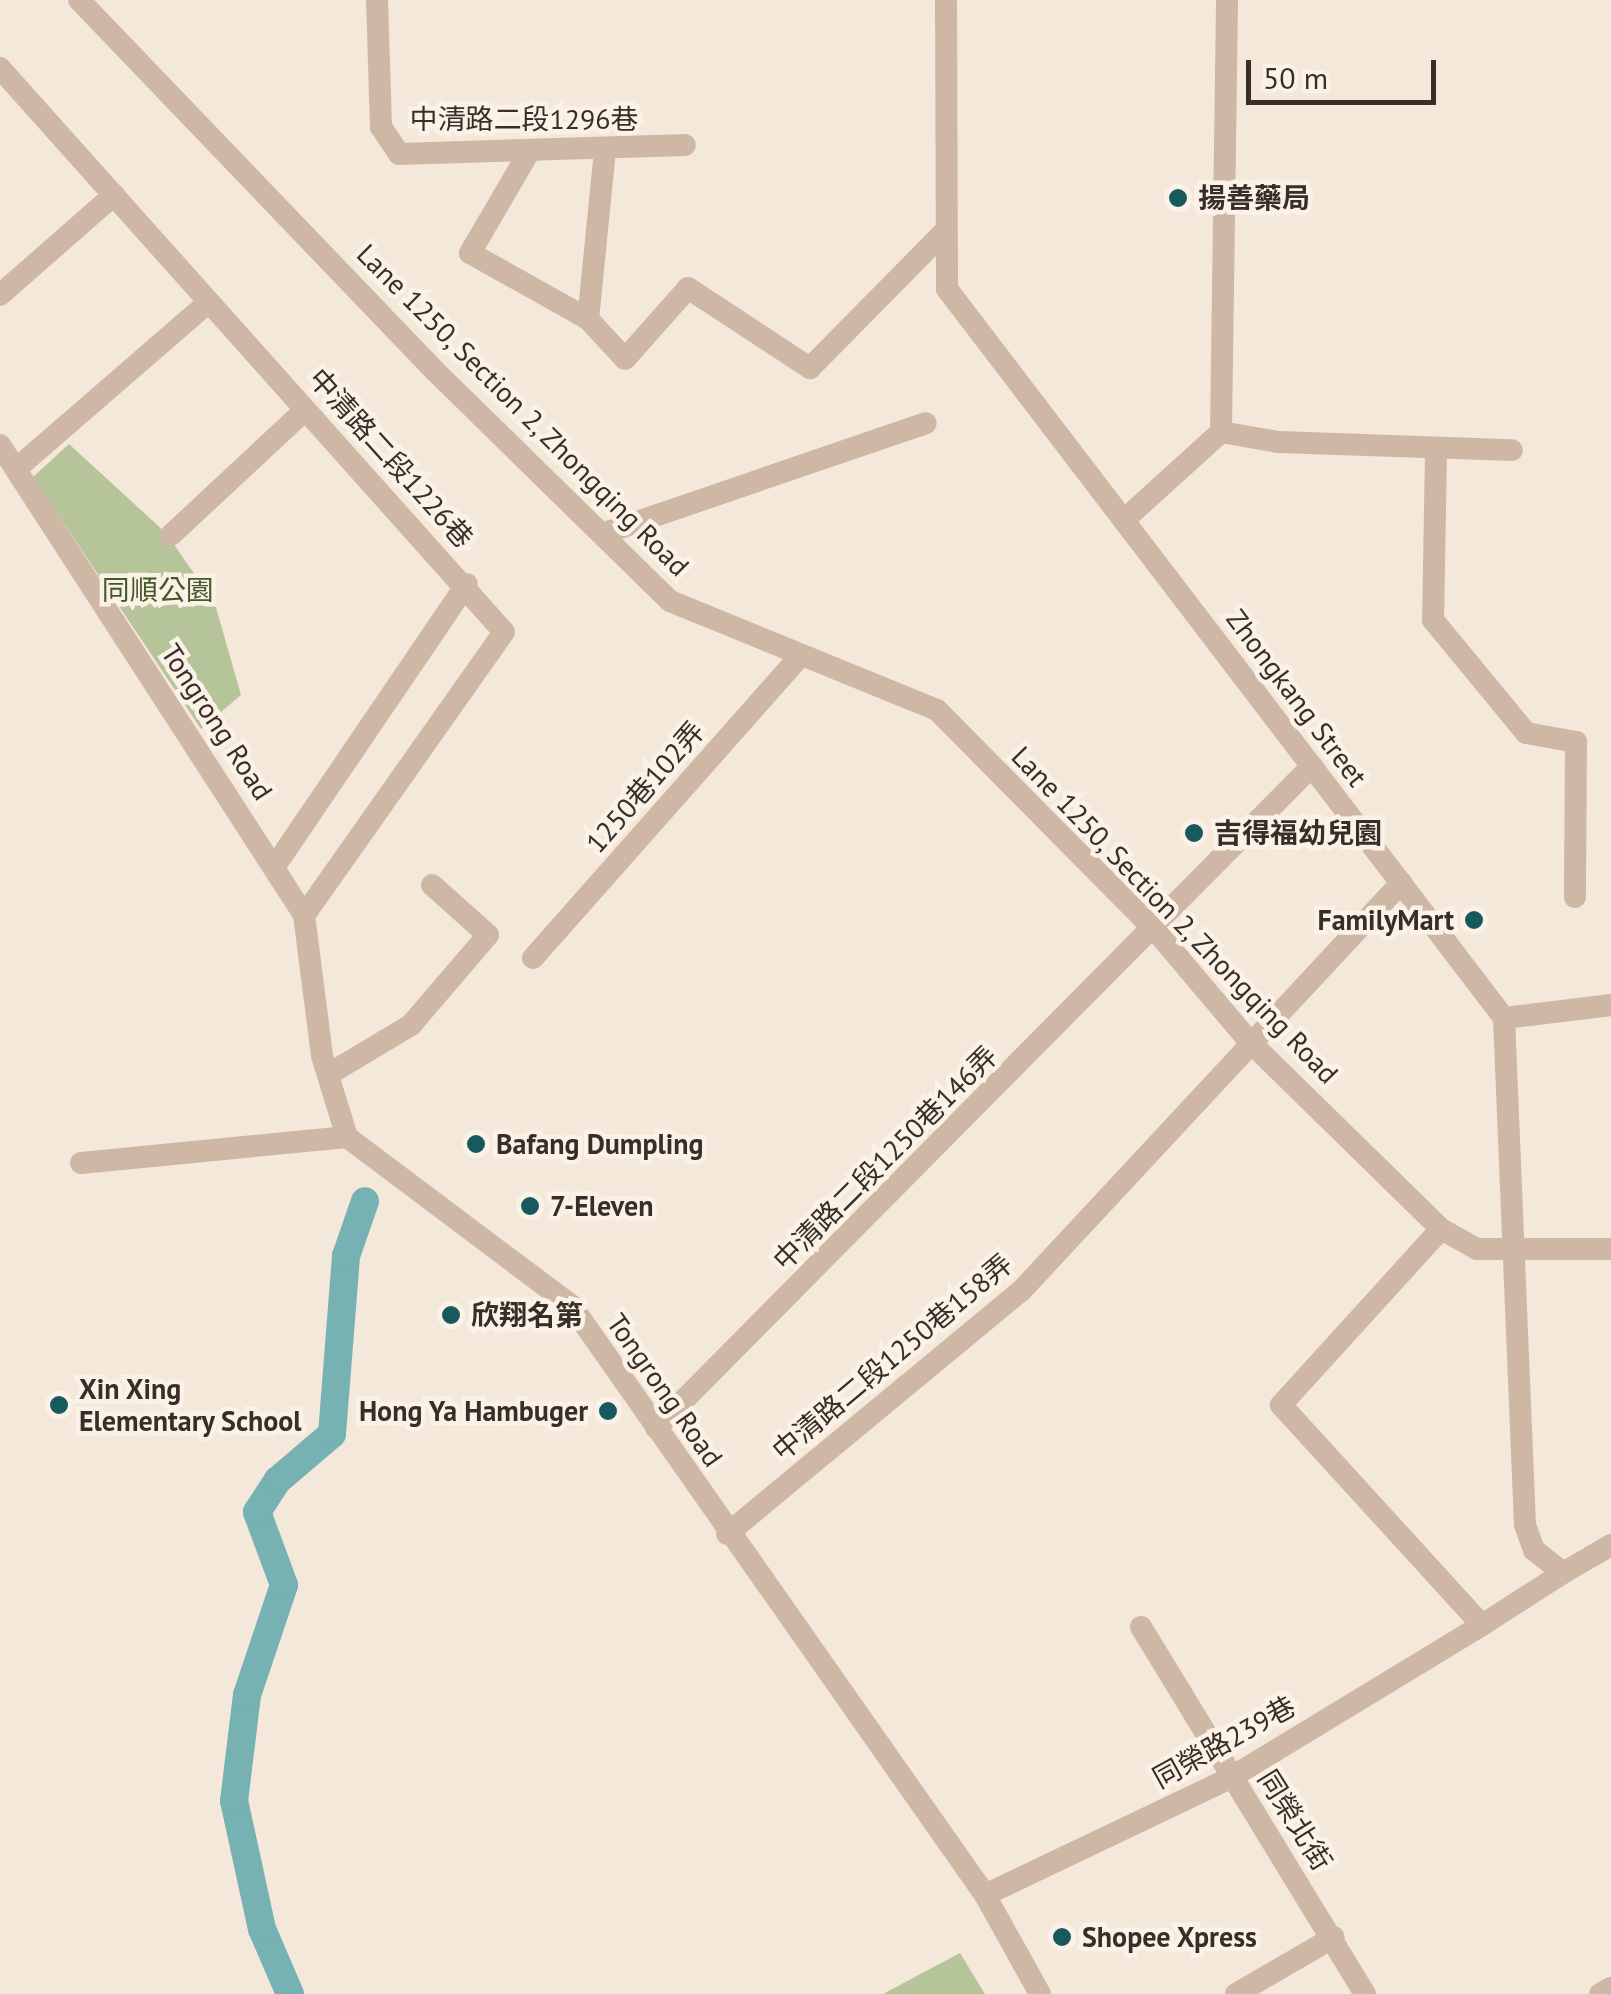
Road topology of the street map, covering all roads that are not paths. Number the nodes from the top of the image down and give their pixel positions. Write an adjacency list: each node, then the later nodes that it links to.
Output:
1 (78, 0): 23 (street, Lane 1250, Section 2, Zhongqing Road)
2 (378, 0): 9 (street, 中清路二段1296巷)
3 (946, 0): 11 (street, Zhongkang Street)
4 (1227, 0): 17 (street)
5 (0, 68): 6 (street, 中清路二段1226巷)
6 (8, 93): 10 (street, 中清路二段1226巷)
7 (685, 146): 8 (street, 中清路二段1296巷)
8 (605, 150): 9 (street, 中清路二段1296巷); 14 (street)
9 (529, 152): 14 (street)
10 (114, 195): 12 (street); 13 (street, 中清路二段1226巷)
11 (944, 232): 14 (street); 22 (street, Zhongkang Street)
12 (0, 295)
13 (209, 302): 15 (street, 中清路二段1226巷); 21 (street)
14 (588, 319)
15 (306, 410): 24 (street); 25 (street, 中清路二段1226巷)
16 (926, 423): 23 (street)
17 (1220, 432): 20 (street); 22 (street)
18 (0, 445): 21 (street, Tongrong Road)
19 (1512, 450): 20 (street)
20 (1436, 452): 31 (street)
21 (16, 469): 28 (street, Tongrong Road)
22 (1124, 520): 27 (street, Zhongkang Street)
23 (602, 534): 26 (street, Lane 1250, Section 2, Zhongqing Road)
24 (172, 536)
25 (467, 584): 28 (street); 32 (street, 中清路二段1226巷)
26 (801, 655): 33 (street, Lane 1250, Section 2, Zhongqing Road); 34 (street, 1250巷102弄)
27 (1312, 766): 29 (street, Zhongkang Street); 33 (street, 中清路二段1250巷146弄)
28 (275, 866): 32 (street, Tongrong Road)
29 (1401, 883): 36 (street, Zhongkang Street); 37 (street, 中清路二段1250巷158弄)
30 (432, 885): 38 (street)
31 (1575, 897)
32 (304, 915): 38 (street, Tongrong Road)
33 (1156, 931): 37 (street, Lane 1250, Section 2, Zhongqing Road); 44 (street, 中清路二段1250巷146弄)
34 (533, 958)
35 (1611, 1005): 36 (street)
36 (1504, 1018): 43 (street)
37 (1249, 1041): 41 (street, Lane 1250, Section 2, Zhongqing Road); 45 (street, 中清路二段1250巷158弄)
38 (329, 1074): 39 (street, Tongrong Road)
39 (348, 1137): 40 (street); 44 (street, Tongrong Road)
40 (82, 1163)
41 (1441, 1230): 43 (street, Lane 1250, Section 2, Zhongqing Road); 48 (street)
42 (1611, 1249): 43 (street, Lane 1250, Section 2, Zhongqing Road)
43 (1510, 1250): 47 (street)
44 (656, 1428): 45 (street, Tongrong Road)
45 (727, 1534): 51 (street, Tongrong Road)
46 (1611, 1545): 47 (street)
47 (1563, 1573): 48 (street, 同榮路239巷)
48 (1482, 1624): 50 (street, 同榮路239巷)
49 (1141, 1627): 50 (street, 同榮北街)
50 (1232, 1776): 51 (street, 同榮路239巷); 52 (street, 同榮北街)
51 (985, 1895): 54 (street, Tongrong Road)
52 (1334, 1937): 55 (street); 56 (street, 同榮北街)
53 (1611, 1988): 57 (street)
54 (1040, 1994)
55 (1236, 1994)
56 (1365, 1994)
57 (1600, 1994)

